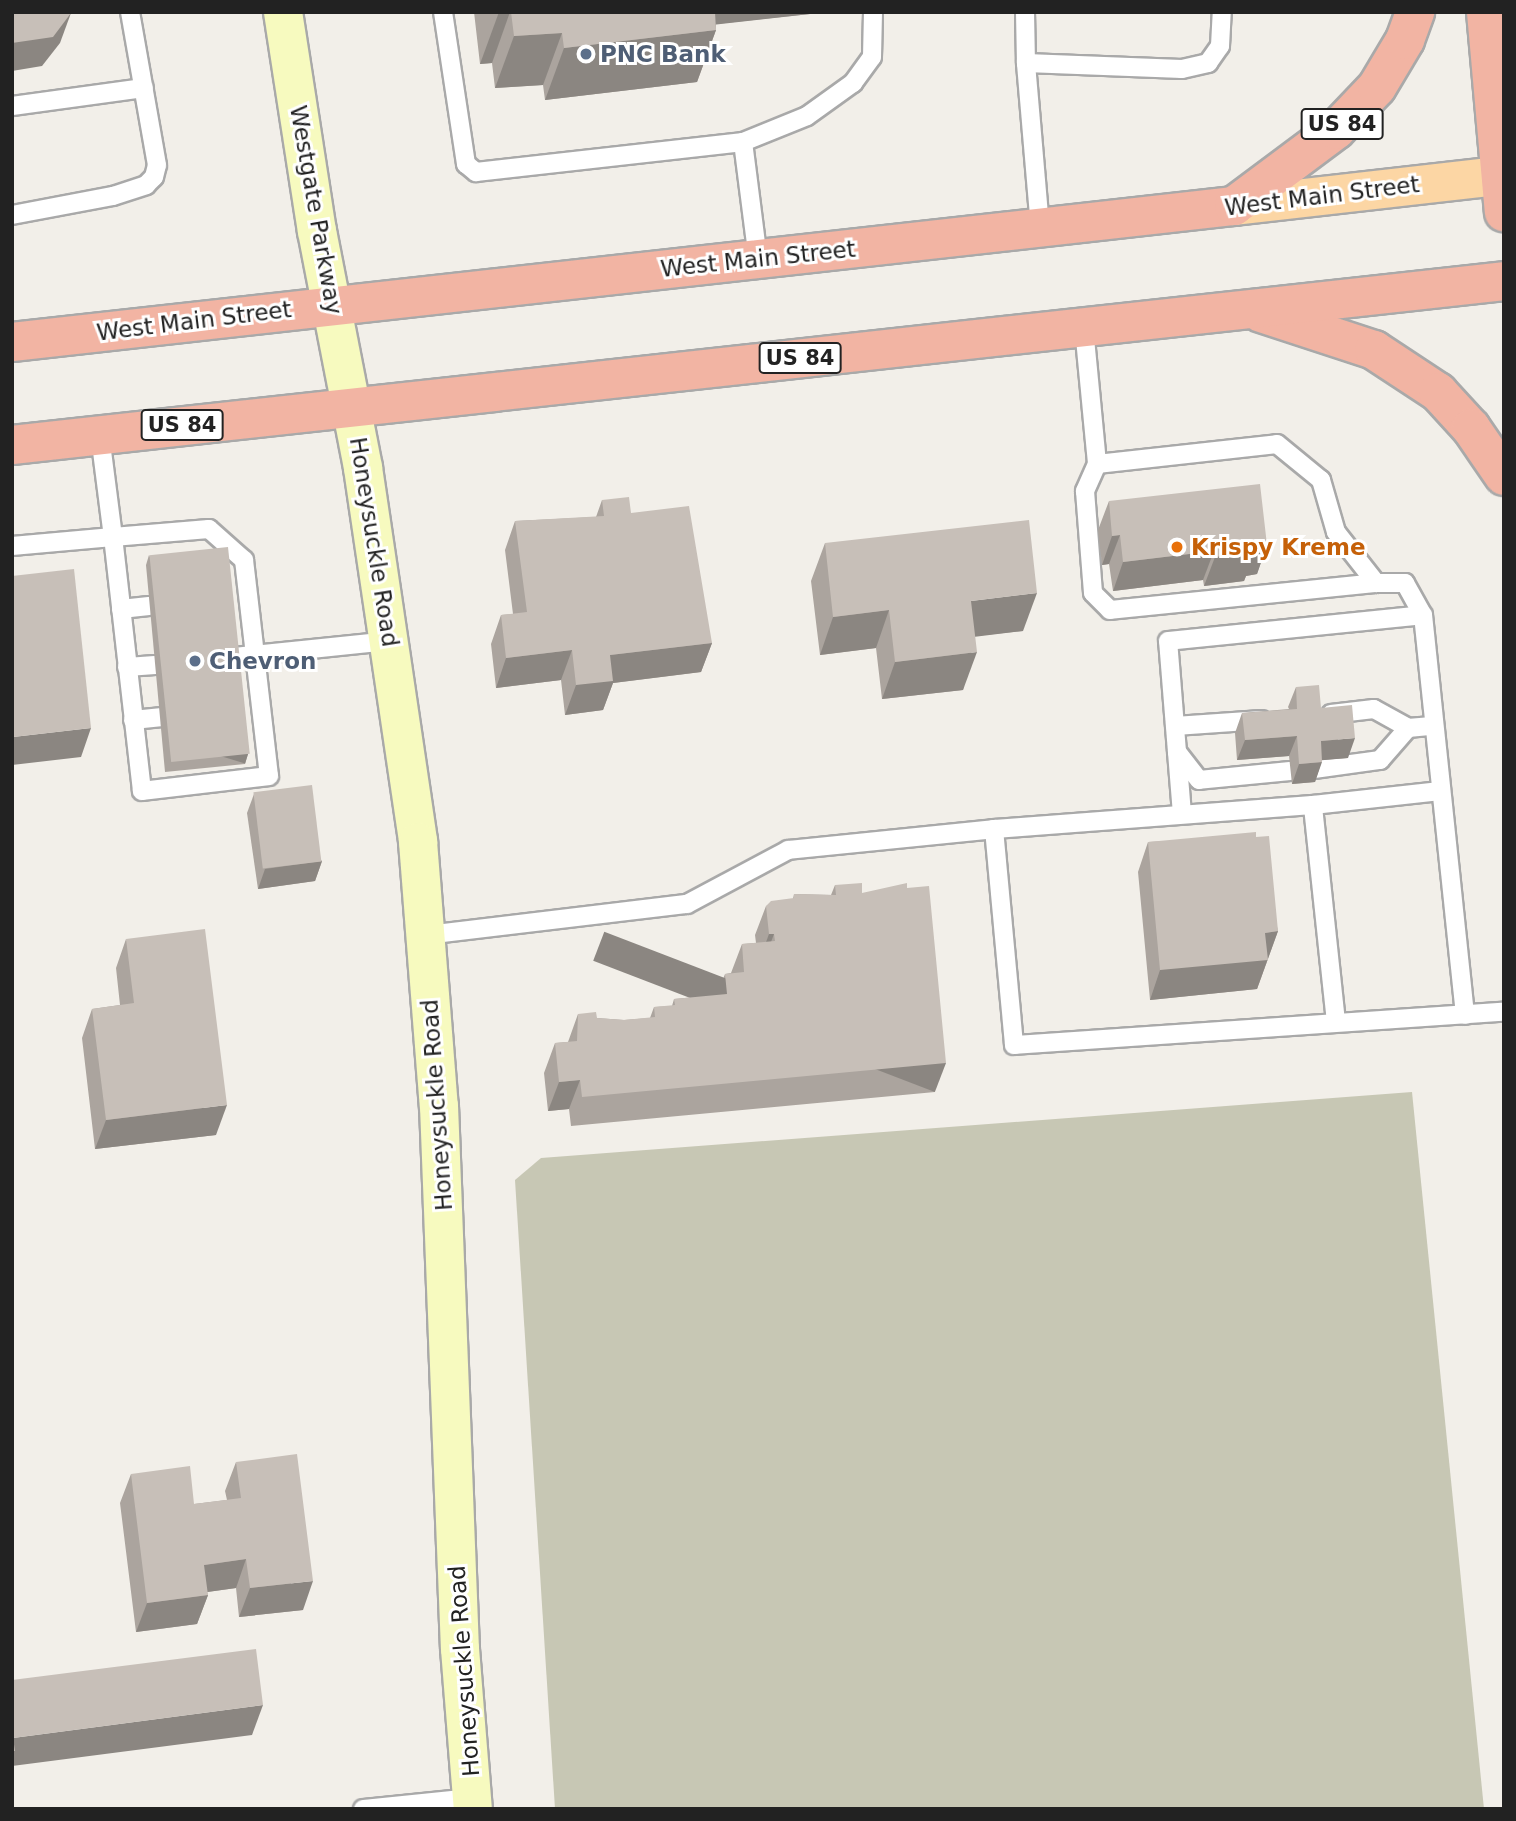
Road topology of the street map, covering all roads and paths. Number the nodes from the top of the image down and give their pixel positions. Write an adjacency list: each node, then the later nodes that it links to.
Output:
1 (130, 12): 10 (lane)
2 (283, 12): 19 (main road, Westgate Parkway)
3 (443, 12): 12 (lane)
4 (873, 12): 12 (lane)
5 (1025, 12): 9 (lane)
6 (1222, 12): 9 (lane)
7 (1415, 12): 14 (highway, US 84)
8 (1486, 12): 13 (highway)
9 (1026, 63): 16 (lane)
10 (144, 88): 11 (lane); 15 (lane)
11 (12, 106)
12 (743, 142): 17 (lane)
13 (1503, 187): 14 (main road, West Main Street)
14 (1234, 206): 16 (highway, West Main Street)
15 (12, 215)
16 (1040, 227): 17 (highway, West Main Street)
17 (758, 259): 19 (highway, West Main Street)
18 (1504, 281): 20 (highway, US 84)
19 (332, 305): 22 (highway, West Main Street); 23 (main road, Westgate Parkway)
20 (1250, 309): 21 (highway, US 84); 27 (highway)
21 (1084, 327): 23 (highway, US 84); 26 (lane)
22 (12, 342)
23 (351, 406): 24 (highway, US 84); 36 (main road, Honeysuckle Road)
24 (100, 435): 25 (highway, US 84); 28 (lane)
25 (12, 445)
26 (1097, 464): 30 (lane); 30 (lane)
27 (1504, 476)
28 (113, 537): 29 (lane); 31 (lane); 34 (lane)
29 (12, 546)
30 (1377, 583): 35 (lane)
31 (248, 596): 32 (lane); 37 (lane)
32 (228, 598)
33 (149, 606): 34 (lane)
34 (121, 609): 40 (lane)
35 (1423, 615): 47 (lane); 48 (lane)
36 (390, 641): 37 (lane); 57 (main road, Honeysuckle Road)
37 (255, 655): 38 (lane); 41 (lane)
38 (234, 657)
39 (155, 665): 40 (lane)
40 (127, 667): 46 (lane)
41 (261, 707): 42 (lane); 46 (lane)
42 (239, 710)
43 (1313, 716): 49 (lane)
44 (160, 718): 46 (lane)
45 (1276, 719): 47 (lane)
46 (133, 720)
47 (1175, 726): 50 (lane)
48 (1432, 726): 49 (lane); 53 (lane)
49 (1408, 729): 51 (lane)
50 (1177, 752): 52 (lane); 55 (lane)
51 (1314, 769)
52 (1290, 771)
53 (1440, 791): 54 (lane); 59 (lane)
54 (1313, 806): 55 (lane); 60 (lane)
55 (1182, 814): 56 (lane)
56 (994, 829): 57 (lane); 60 (lane)
57 (426, 935): 61 (main road, Honeysuckle Road)
58 (1504, 1012): 59 (lane)
59 (1465, 1015): 60 (lane)
60 (1336, 1022)
61 (472, 1803): 62 (lane)
62 (363, 1809)

